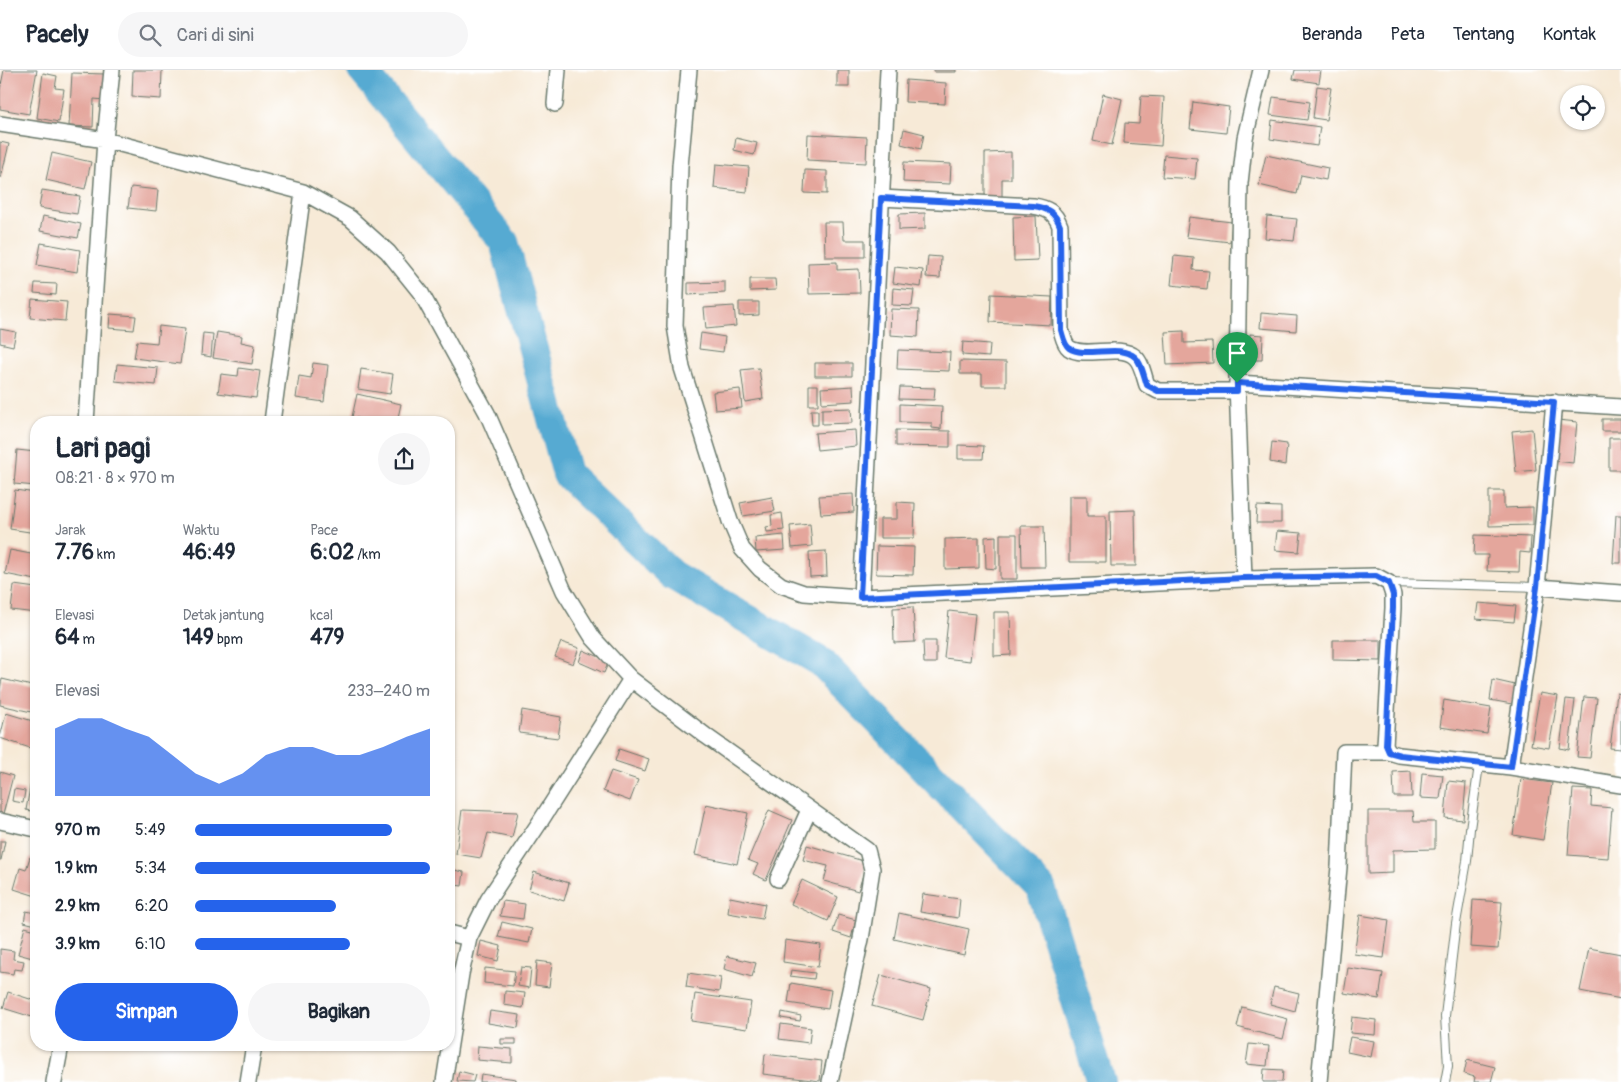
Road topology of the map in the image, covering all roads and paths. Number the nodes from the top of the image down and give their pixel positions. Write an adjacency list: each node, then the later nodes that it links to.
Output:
1 (112, 70): 8 (street)
2 (558, 70): 6 (street)
3 (689, 70): 20 (street)
4 (888, 70): 10 (street)
5 (1260, 70): 11 (street)
6 (554, 104)
7 (0, 124): 8 (street)
8 (105, 140): 9 (street); 14 (street)
9 (303, 192): 15 (street); 21 (street)
10 (881, 198): 11 (street); 20 (street)
11 (1237, 387): 12 (street); 16 (street)
12 (1554, 402): 13 (street); 18 (street)
13 (1621, 407)
14 (86, 416)
15 (273, 416)
16 (1244, 578): 17 (street); 20 (street)
17 (1389, 583): 18 (lane); 22 (street)
18 (1537, 587): 19 (street); 24 (street)
19 (1621, 594)
20 (860, 597)
21 (631, 679): 26 (street); 31 (street)
22 (1389, 752): 23 (street); 40 (street)
23 (1479, 764): 24 (street); 41 (lane)
24 (1511, 767): 25 (street)
25 (1621, 785)
26 (809, 810): 29 (street); 39 (street)
27 (0, 821): 28 (street)
28 (30, 828)
29 (778, 879)
30 (455, 934): 31 (street)
31 (469, 938): 32 (street)
32 (455, 1012)
33 (60, 1051): 36 (street)
34 (253, 1051): 37 (street)
35 (449, 1051): 38 (street)
36 (54, 1082)
37 (248, 1082)
38 (444, 1082)
39 (830, 1082)
40 (1319, 1082)
41 (1445, 1082)

